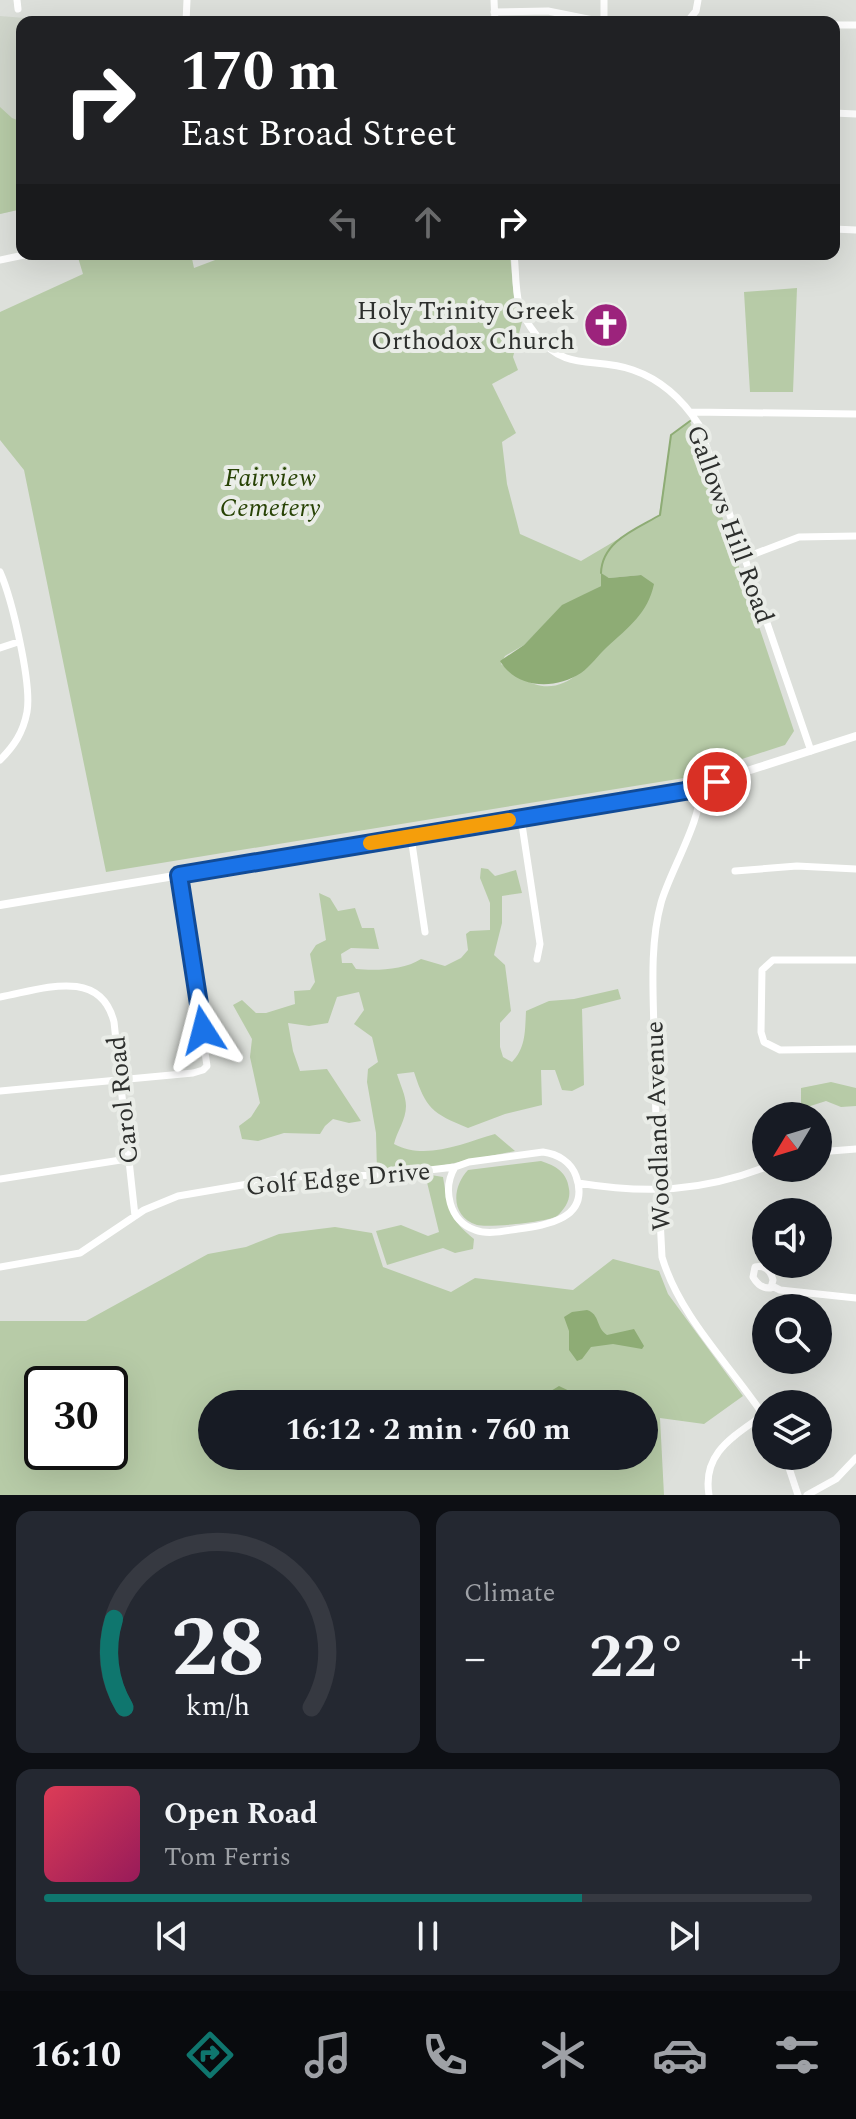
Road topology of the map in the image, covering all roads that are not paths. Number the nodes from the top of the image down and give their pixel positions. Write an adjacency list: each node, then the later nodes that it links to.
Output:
1 (494, 0): 2 (street)
2 (494, 12): 3 (street); 4 (street)
3 (494, 16)
4 (573, 16)
5 (515, 260): 6 (street, Gallows Hill Road)
6 (691, 412): 7 (street); 9 (street, Gallows Hill Road)
7 (856, 414)
8 (856, 536): 9 (street)
9 (744, 558): 14 (street, Gallows Hill Road)
10 (0, 572): 11 (street)
11 (18, 642): 12 (street); 15 (street)
12 (0, 648)
13 (856, 736): 14 (street)
14 (811, 751): 16 (street)
15 (0, 760)
16 (717, 782): 17 (street); 18 (street, Woodland Avenue)
17 (699, 788): 18 (street, Woodland Avenue); 19 (street)
18 (698, 809): 39 (street, Woodland Avenue)
19 (521, 818): 20 (street); 26 (street)
20 (411, 837): 23 (street); 25 (street)
21 (856, 869): 22 (street)
22 (735, 871)
23 (179, 875): 24 (street); 30 (street)
24 (0, 905)
25 (425, 932)
26 (537, 959)
27 (856, 960): 29 (street)
28 (0, 997): 30 (street, Carol Road)
29 (856, 1049)
30 (119, 1079): 31 (street); 34 (street, Carol Road)
31 (0, 1091)
32 (856, 1149): 33 (street)
33 (832, 1151)
34 (127, 1159): 37 (street); 40 (street, Carol Road)
35 (455, 1167): 38 (street); 38 (street); 40 (street, Golf Edge Drive)
36 (752, 1172): 39 (street)
37 (0, 1179)
38 (578, 1183): 39 (street)
39 (659, 1190): 44 (street, Woodland Avenue)
40 (135, 1216): 41 (street, Golf Edge Drive)
41 (0, 1267)
42 (772, 1286): 43 (street)
43 (856, 1298)
44 (752, 1400)
45 (752, 1426): 50 (street)
46 (856, 1458): 48 (street)
47 (790, 1470): 51 (street)
48 (846, 1470): 49 (street); 52 (street)
49 (856, 1472)
50 (709, 1495)
51 (798, 1495)
52 (807, 1495)

